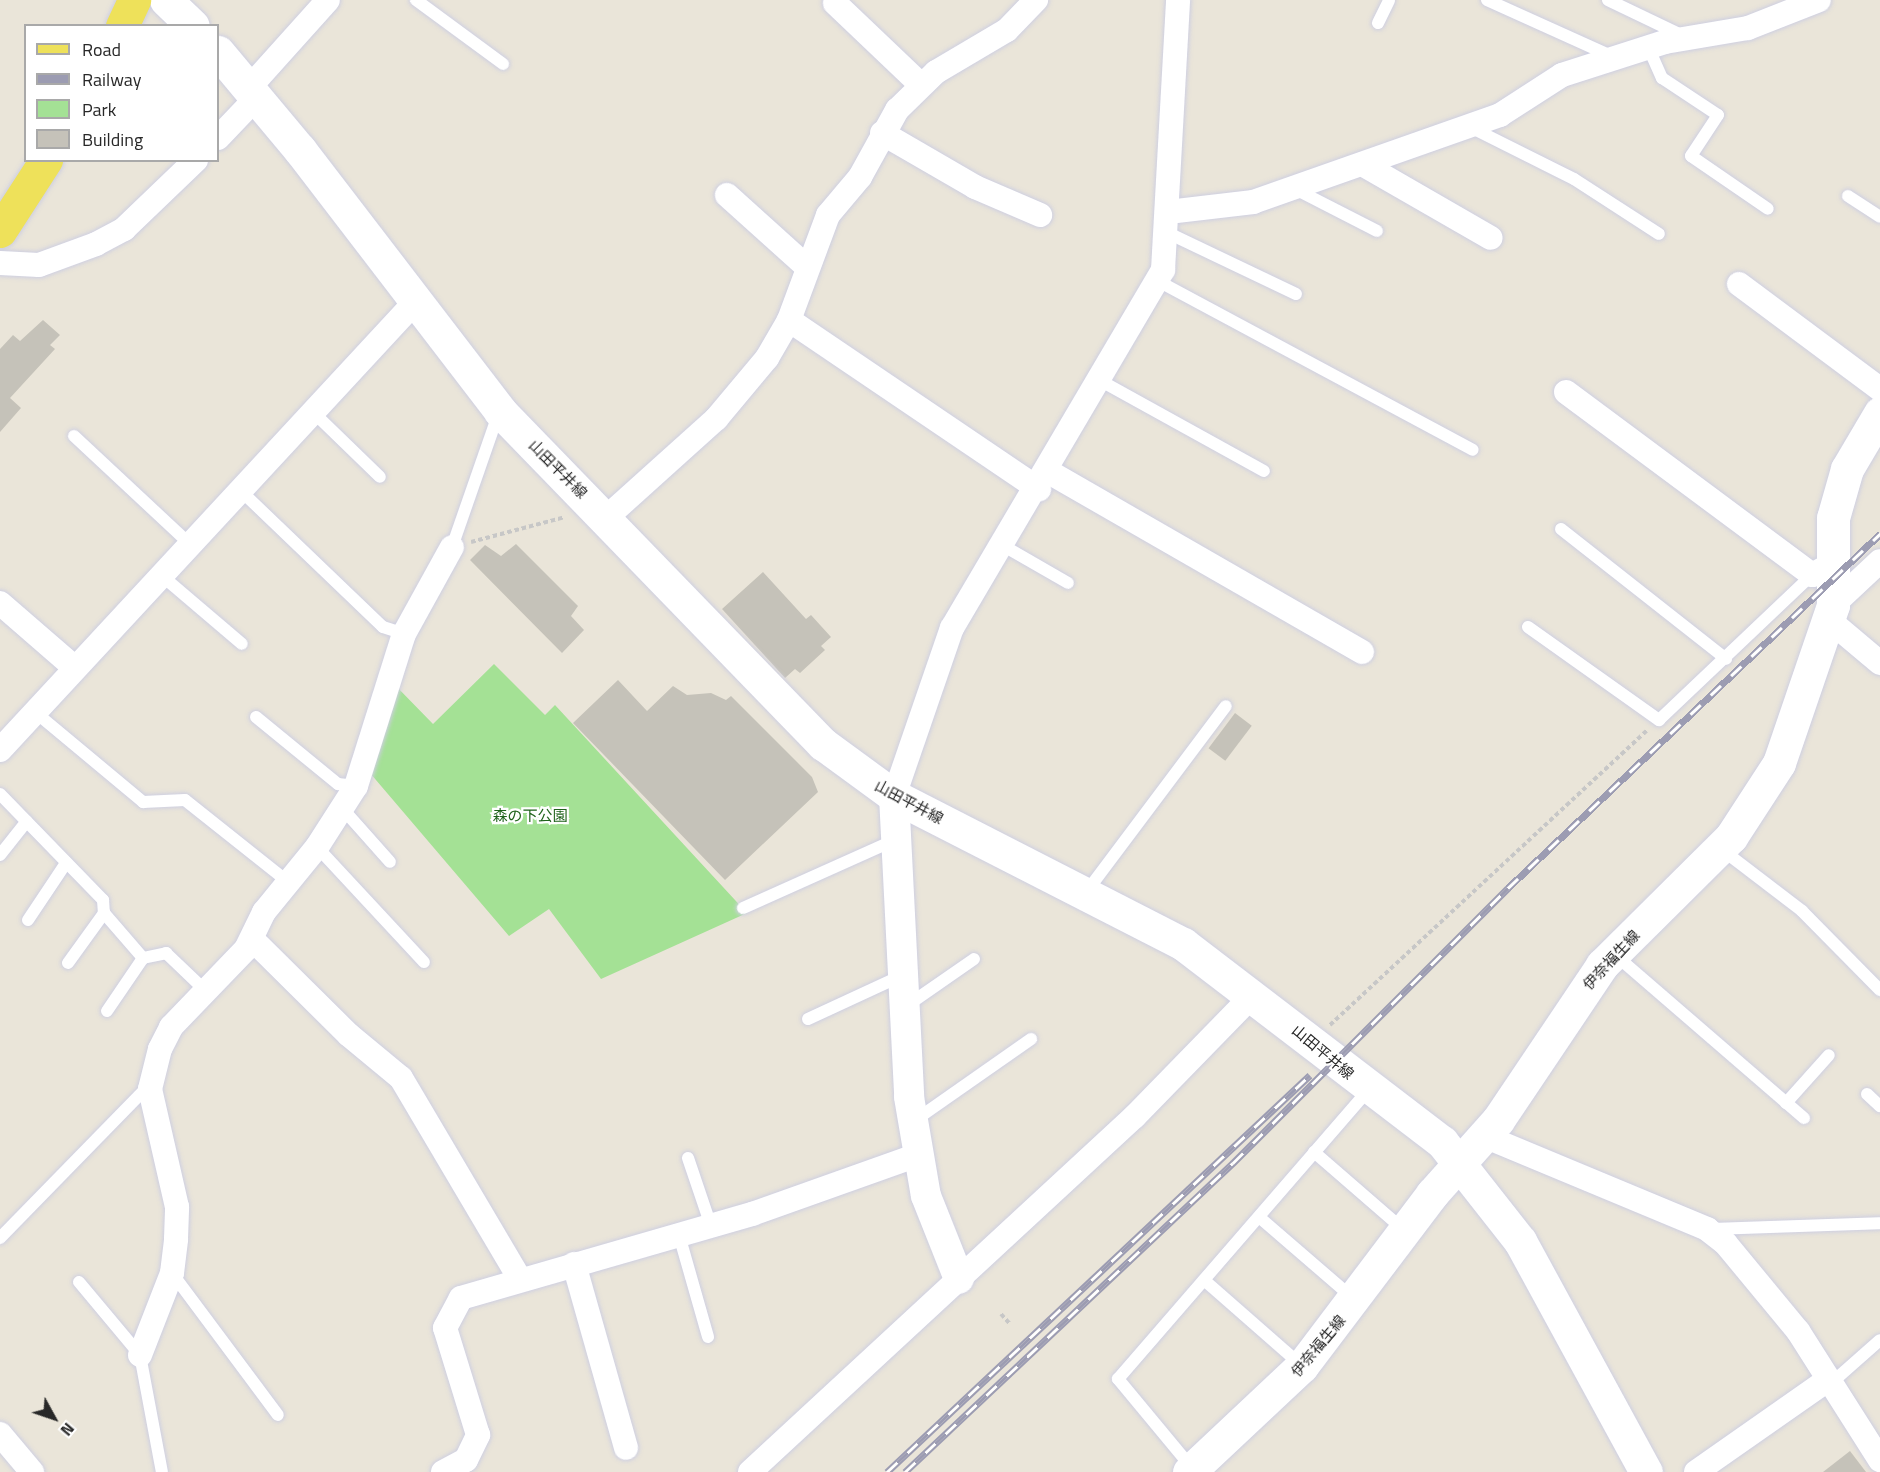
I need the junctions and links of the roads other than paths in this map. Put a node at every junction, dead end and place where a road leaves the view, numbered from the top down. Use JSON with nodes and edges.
{"nodes":[{"id":1,"x":134,"y":0,"type":"edge"},
{"id":2,"x":166,"y":0,"type":"edge"},
{"id":3,"x":328,"y":0,"type":"edge"},
{"id":4,"x":416,"y":0,"type":"edge"},
{"id":5,"x":1178,"y":0,"type":"edge"},
{"id":6,"x":1389,"y":0,"type":"edge"},
{"id":7,"x":1487,"y":0,"type":"edge"},
{"id":8,"x":1608,"y":0,"type":"edge"},
{"id":9,"x":1820,"y":0,"type":"edge"},
{"id":10,"x":1033,"y":1,"type":"edge"},
{"id":11,"x":835,"y":3,"type":"dead end"},
{"id":12,"x":1378,"y":23,"type":"dead end"},
{"id":13,"x":123,"y":24,"type":"edge"},
{"id":14,"x":191,"y":24,"type":"edge"},
{"id":15,"x":1688,"y":38,"type":"junction"},
{"id":16,"x":1649,"y":49,"type":"junction"},
{"id":17,"x":219,"y":53,"type":"edge"},
{"id":18,"x":1614,"y":58,"type":"junction"},
{"id":19,"x":502,"y":64,"type":"dead end"},
{"id":20,"x":920,"y":84,"type":"junction"},
{"id":21,"x":253,"y":93,"type":"junction"},
{"id":22,"x":1469,"y":126,"type":"junction"},
{"id":23,"x":882,"y":133,"type":"junction"},
{"id":24,"x":219,"y":137,"type":"edge"},
{"id":25,"x":45,"y":162,"type":"edge"},
{"id":26,"x":194,"y":162,"type":"edge"},
{"id":27,"x":1364,"y":165,"type":"junction"},
{"id":28,"x":1293,"y":189,"type":"junction"},
{"id":29,"x":727,"y":195,"type":"dead end"},
{"id":30,"x":1848,"y":196,"type":"dead end"},
{"id":31,"x":1768,"y":209,"type":"dead end"},
{"id":32,"x":1040,"y":215,"type":"dead end"},
{"id":33,"x":1880,"y":217,"type":"edge"},
{"id":34,"x":1167,"y":222,"type":"junction"},
{"id":35,"x":0,"y":231,"type":"edge"},
{"id":36,"x":1377,"y":231,"type":"dead end"},
{"id":37,"x":1659,"y":234,"type":"dead end"},
{"id":38,"x":1491,"y":238,"type":"dead end"},
{"id":39,"x":0,"y":263,"type":"edge"},
{"id":40,"x":807,"y":267,"type":"junction"},
{"id":41,"x":1158,"y":281,"type":"junction"},
{"id":42,"x":1739,"y":284,"type":"dead end"},
{"id":43,"x":1296,"y":294,"type":"dead end"},
{"id":44,"x":414,"y":303,"type":"junction"},
{"id":45,"x":789,"y":320,"type":"junction"},
{"id":46,"x":1101,"y":381,"type":"junction"},
{"id":47,"x":1880,"y":389,"type":"edge"},
{"id":48,"x":1566,"y":392,"type":"dead end"},
{"id":49,"x":500,"y":411,"type":"junction"},
{"id":50,"x":313,"y":412,"type":"junction"},
{"id":51,"x":1880,"y":413,"type":"edge"},
{"id":52,"x":74,"y":436,"type":"dead end"},
{"id":53,"x":1473,"y":450,"type":"dead end"},
{"id":54,"x":1264,"y":471,"type":"dead end"},
{"id":55,"x":380,"y":477,"type":"dead end"},
{"id":56,"x":1044,"y":480,"type":"junction"},
{"id":57,"x":240,"y":490,"type":"junction"},
{"id":58,"x":602,"y":513,"type":"junction"},
{"id":59,"x":1561,"y":529,"type":"dead end"},
{"id":60,"x":190,"y":544,"type":"junction"},
{"id":61,"x":1002,"y":545,"type":"junction"},
{"id":62,"x":452,"y":547,"type":"joint"},
{"id":63,"x":1880,"y":561,"type":"edge"},
{"id":64,"x":1821,"y":570,"type":"junction"},
{"id":65,"x":161,"y":575,"type":"junction"},
{"id":66,"x":1068,"y":583,"type":"dead end"},
{"id":67,"x":0,"y":603,"type":"edge"},
{"id":68,"x":1831,"y":612,"type":"junction"},
{"id":69,"x":1528,"y":627,"type":"dead end"},
{"id":70,"x":404,"y":634,"type":"junction"},
{"id":71,"x":242,"y":644,"type":"dead end"},
{"id":72,"x":1362,"y":652,"type":"dead end"},
{"id":73,"x":1726,"y":659,"type":"junction"},
{"id":74,"x":1880,"y":663,"type":"edge"},
{"id":75,"x":75,"y":668,"type":"junction"},
{"id":76,"x":1226,"y":706,"type":"dead end"},
{"id":77,"x":35,"y":712,"type":"junction"},
{"id":78,"x":256,"y":717,"type":"dead end"},
{"id":79,"x":0,"y":750,"type":"edge"},
{"id":80,"x":356,"y":786,"type":"junction"},
{"id":81,"x":0,"y":795,"type":"edge"},
{"id":82,"x":894,"y":796,"type":"junction"},
{"id":83,"x":342,"y":808,"type":"junction"},
{"id":84,"x":27,"y":821,"type":"junction"},
{"id":85,"x":893,"y":841,"type":"junction"},
{"id":86,"x":317,"y":848,"type":"junction"},
{"id":87,"x":1720,"y":848,"type":"junction"},
{"id":88,"x":0,"y":855,"type":"edge"},
{"id":89,"x":66,"y":862,"type":"junction"},
{"id":90,"x":390,"y":862,"type":"dead end"},
{"id":91,"x":288,"y":882,"type":"junction"},
{"id":92,"x":1087,"y":891,"type":"junction"},
{"id":93,"x":742,"y":908,"type":"dead end"},
{"id":94,"x":104,"y":913,"type":"junction"},
{"id":95,"x":28,"y":920,"type":"dead end"},
{"id":96,"x":252,"y":939,"type":"junction"},
{"id":97,"x":1613,"y":953,"type":"junction"},
{"id":98,"x":143,"y":958,"type":"junction"},
{"id":99,"x":974,"y":958,"type":"dead end"},
{"id":100,"x":424,"y":962,"type":"dead end"},
{"id":101,"x":68,"y":963,"type":"dead end"},
{"id":102,"x":899,"y":977,"type":"junction"},
{"id":103,"x":1880,"y":990,"type":"edge"},
{"id":104,"x":207,"y":992,"type":"junction"},
{"id":105,"x":1254,"y":994,"type":"junction"},
{"id":106,"x":902,"y":1010,"type":"junction"},
{"id":107,"x":107,"y":1011,"type":"dead end"},
{"id":108,"x":808,"y":1019,"type":"dead end"},
{"id":109,"x":1031,"y":1039,"type":"dead end"},
{"id":110,"x":1830,"y":1055,"type":"dead end"},
{"id":111,"x":152,"y":1082,"type":"junction"},
{"id":112,"x":1369,"y":1089,"type":"junction"},
{"id":113,"x":1867,"y":1094,"type":"dead end"},
{"id":114,"x":1786,"y":1103,"type":"junction"},
{"id":115,"x":1880,"y":1106,"type":"edge"},
{"id":116,"x":1804,"y":1118,"type":"dead end"},
{"id":117,"x":913,"y":1122,"type":"junction"},
{"id":118,"x":1484,"y":1136,"type":"junction"},
{"id":119,"x":1314,"y":1152,"type":"junction"},
{"id":120,"x":918,"y":1155,"type":"junction"},
{"id":121,"x":688,"y":1158,"type":"dead end"},
{"id":122,"x":1462,"y":1162,"type":"junction"},
{"id":123,"x":1258,"y":1217,"type":"junction"},
{"id":124,"x":1880,"y":1222,"type":"edge"},
{"id":125,"x":711,"y":1226,"type":"junction"},
{"id":126,"x":1707,"y":1229,"type":"junction"},
{"id":127,"x":1405,"y":1232,"type":"junction"},
{"id":128,"x":679,"y":1235,"type":"junction"},
{"id":129,"x":0,"y":1238,"type":"edge"},
{"id":130,"x":574,"y":1264,"type":"junction"},
{"id":131,"x":172,"y":1273,"type":"junction"},
{"id":132,"x":520,"y":1279,"type":"junction"},
{"id":133,"x":959,"y":1279,"type":"junction"},
{"id":134,"x":1204,"y":1280,"type":"junction"},
{"id":135,"x":79,"y":1282,"type":"dead end"},
{"id":136,"x":1356,"y":1301,"type":"junction"},
{"id":137,"x":708,"y":1337,"type":"dead end"},
{"id":138,"x":1880,"y":1340,"type":"edge"},
{"id":139,"x":140,"y":1355,"type":"junction"},
{"id":140,"x":1302,"y":1366,"type":"junction"},
{"id":141,"x":1829,"y":1379,"type":"junction"},
{"id":142,"x":278,"y":1415,"type":"dead end"},
{"id":143,"x":0,"y":1434,"type":"edge"},
{"id":144,"x":626,"y":1448,"type":"dead end"},
{"id":145,"x":1880,"y":1460,"type":"edge"},
{"id":146,"x":1191,"y":1471,"type":"edge"},
{"id":147,"x":32,"y":1472,"type":"edge"},
{"id":148,"x":162,"y":1472,"type":"edge"},
{"id":149,"x":443,"y":1472,"type":"edge"},
{"id":150,"x":750,"y":1472,"type":"edge"},
{"id":151,"x":1646,"y":1472,"type":"edge"},
{"id":152,"x":1696,"y":1472,"type":"edge"}],
"edges":[{"from":1,"to":13,"type":"main road"},
{"from":2,"to":14,"type":"main road"},
{"from":3,"to":21,"type":"street"},
{"from":4,"to":19,"type":"lane"},
{"from":5,"to":34,"type":"street"},
{"from":6,"to":12,"type":"lane"},
{"from":7,"to":18,"type":"lane"},
{"from":8,"to":15,"type":"lane"},
{"from":9,"to":15,"type":"street"},
{"from":10,"to":20,"type":"street"},
{"from":11,"to":20,"type":"street"},
{"from":15,"to":16,"type":"street"},
{"from":16,"to":18,"type":"street"},
{"from":16,"to":31,"type":"lane"},
{"from":17,"to":21,"type":"main road","name":"山田平井線"},
{"from":18,"to":22,"type":"street"},
{"from":20,"to":23,"type":"street"},
{"from":21,"to":24,"type":"street"},
{"from":21,"to":44,"type":"main road","name":"山田平井線"},
{"from":22,"to":27,"type":"street"},
{"from":22,"to":37,"type":"lane"},
{"from":23,"to":32,"type":"street"},
{"from":23,"to":40,"type":"street"},
{"from":25,"to":35,"type":"main road"},
{"from":26,"to":39,"type":"street"},
{"from":27,"to":28,"type":"street"},
{"from":27,"to":38,"type":"street"},
{"from":28,"to":34,"type":"street"},
{"from":28,"to":36,"type":"lane"},
{"from":29,"to":40,"type":"street"},
{"from":30,"to":33,"type":"lane"},
{"from":34,"to":41,"type":"street"},
{"from":34,"to":43,"type":"lane"},
{"from":40,"to":45,"type":"street"},
{"from":41,"to":46,"type":"street"},
{"from":41,"to":53,"type":"lane"},
{"from":42,"to":47,"type":"street"},
{"from":44,"to":49,"type":"main road","name":"山田平井線"},
{"from":44,"to":50,"type":"street"},
{"from":45,"to":56,"type":"street"},
{"from":45,"to":58,"type":"street"},
{"from":46,"to":54,"type":"lane"},
{"from":46,"to":56,"type":"street"},
{"from":48,"to":64,"type":"street"},
{"from":49,"to":58,"type":"main road","name":"山田平井線"},
{"from":49,"to":62,"type":"lane"},
{"from":50,"to":55,"type":"lane"},
{"from":50,"to":57,"type":"street"},
{"from":51,"to":64,"type":"main road","name":"伊奈福生線"},
{"from":52,"to":60,"type":"lane"},
{"from":56,"to":61,"type":"street"},
{"from":56,"to":72,"type":"street"},
{"from":57,"to":60,"type":"street"},
{"from":57,"to":70,"type":"lane"},
{"from":58,"to":82,"type":"main road","name":"山田平井線"},
{"from":59,"to":73,"type":"lane"},
{"from":60,"to":65,"type":"street"},
{"from":61,"to":66,"type":"lane"},
{"from":61,"to":82,"type":"street"},
{"from":62,"to":70,"type":"street"},
{"from":63,"to":68,"type":"street"},
{"from":64,"to":68,"type":"main road","name":"伊奈福生線"},
{"from":64,"to":73,"type":"lane"},
{"from":65,"to":71,"type":"lane"},
{"from":65,"to":75,"type":"street"},
{"from":67,"to":75,"type":"street"},
{"from":68,"to":74,"type":"street"},
{"from":68,"to":87,"type":"main road","name":"伊奈福生線"},
{"from":69,"to":73,"type":"lane"},
{"from":70,"to":80,"type":"street"},
{"from":75,"to":77,"type":"street"},
{"from":76,"to":92,"type":"lane"},
{"from":77,"to":79,"type":"street"},
{"from":77,"to":91,"type":"lane"},
{"from":78,"to":80,"type":"lane"},
{"from":80,"to":83,"type":"street"},
{"from":81,"to":84,"type":"lane"},
{"from":82,"to":85,"type":"street"},
{"from":82,"to":92,"type":"main road","name":"山田平井線"},
{"from":83,"to":86,"type":"street"},
{"from":83,"to":90,"type":"lane"},
{"from":84,"to":88,"type":"lane"},
{"from":84,"to":89,"type":"lane"},
{"from":85,"to":93,"type":"lane"},
{"from":85,"to":102,"type":"street"},
{"from":86,"to":91,"type":"street"},
{"from":86,"to":100,"type":"lane"},
{"from":87,"to":97,"type":"main road","name":"伊奈福生線"},
{"from":87,"to":103,"type":"lane"},
{"from":89,"to":94,"type":"lane"},
{"from":89,"to":95,"type":"lane"},
{"from":91,"to":96,"type":"street"},
{"from":92,"to":105,"type":"main road","name":"山田平井線"},
{"from":94,"to":98,"type":"lane"},
{"from":94,"to":101,"type":"lane"},
{"from":96,"to":104,"type":"street"},
{"from":96,"to":132,"type":"street"},
{"from":97,"to":114,"type":"lane"},
{"from":97,"to":118,"type":"main road","name":"伊奈福生線"},
{"from":98,"to":104,"type":"lane"},
{"from":98,"to":107,"type":"lane"},
{"from":99,"to":106,"type":"lane"},
{"from":102,"to":106,"type":"street"},
{"from":102,"to":108,"type":"lane"},
{"from":104,"to":111,"type":"street"},
{"from":105,"to":112,"type":"main road","name":"山田平井線"},
{"from":105,"to":133,"type":"street"},
{"from":106,"to":117,"type":"street"},
{"from":109,"to":117,"type":"lane"},
{"from":110,"to":114,"type":"lane"},
{"from":111,"to":129,"type":"lane"},
{"from":111,"to":131,"type":"street"},
{"from":112,"to":119,"type":"lane"},
{"from":112,"to":122,"type":"main road","name":"山田平井線"},
{"from":113,"to":115,"type":"lane"},
{"from":114,"to":116,"type":"lane"},
{"from":117,"to":120,"type":"street"},
{"from":118,"to":122,"type":"main road","name":"伊奈福生線"},
{"from":118,"to":126,"type":"street"},
{"from":119,"to":123,"type":"lane"},
{"from":119,"to":127,"type":"lane"},
{"from":120,"to":125,"type":"street"},
{"from":120,"to":133,"type":"street"},
{"from":121,"to":125,"type":"lane"},
{"from":122,"to":127,"type":"main road","name":"伊奈福生線"},
{"from":122,"to":151,"type":"main road","name":"山田平井線"},
{"from":123,"to":134,"type":"lane"},
{"from":123,"to":136,"type":"lane"},
{"from":124,"to":126,"type":"lane"},
{"from":125,"to":128,"type":"street"},
{"from":126,"to":141,"type":"street"},
{"from":127,"to":136,"type":"main road","name":"伊奈福生線"},
{"from":128,"to":130,"type":"street"},
{"from":128,"to":137,"type":"lane"},
{"from":130,"to":132,"type":"street"},
{"from":130,"to":144,"type":"street"},
{"from":131,"to":139,"type":"street"},
{"from":131,"to":142,"type":"lane"},
{"from":132,"to":149,"type":"street"},
{"from":133,"to":150,"type":"street"},
{"from":134,"to":140,"type":"lane"},
{"from":134,"to":146,"type":"lane"},
{"from":135,"to":139,"type":"lane"},
{"from":136,"to":140,"type":"main road","name":"伊奈福生線"},
{"from":138,"to":141,"type":"lane"},
{"from":139,"to":148,"type":"lane"},
{"from":140,"to":146,"type":"main road","name":"伊奈福生線"},
{"from":141,"to":145,"type":"street"},
{"from":141,"to":152,"type":"street"},
{"from":143,"to":147,"type":"street"}]}
